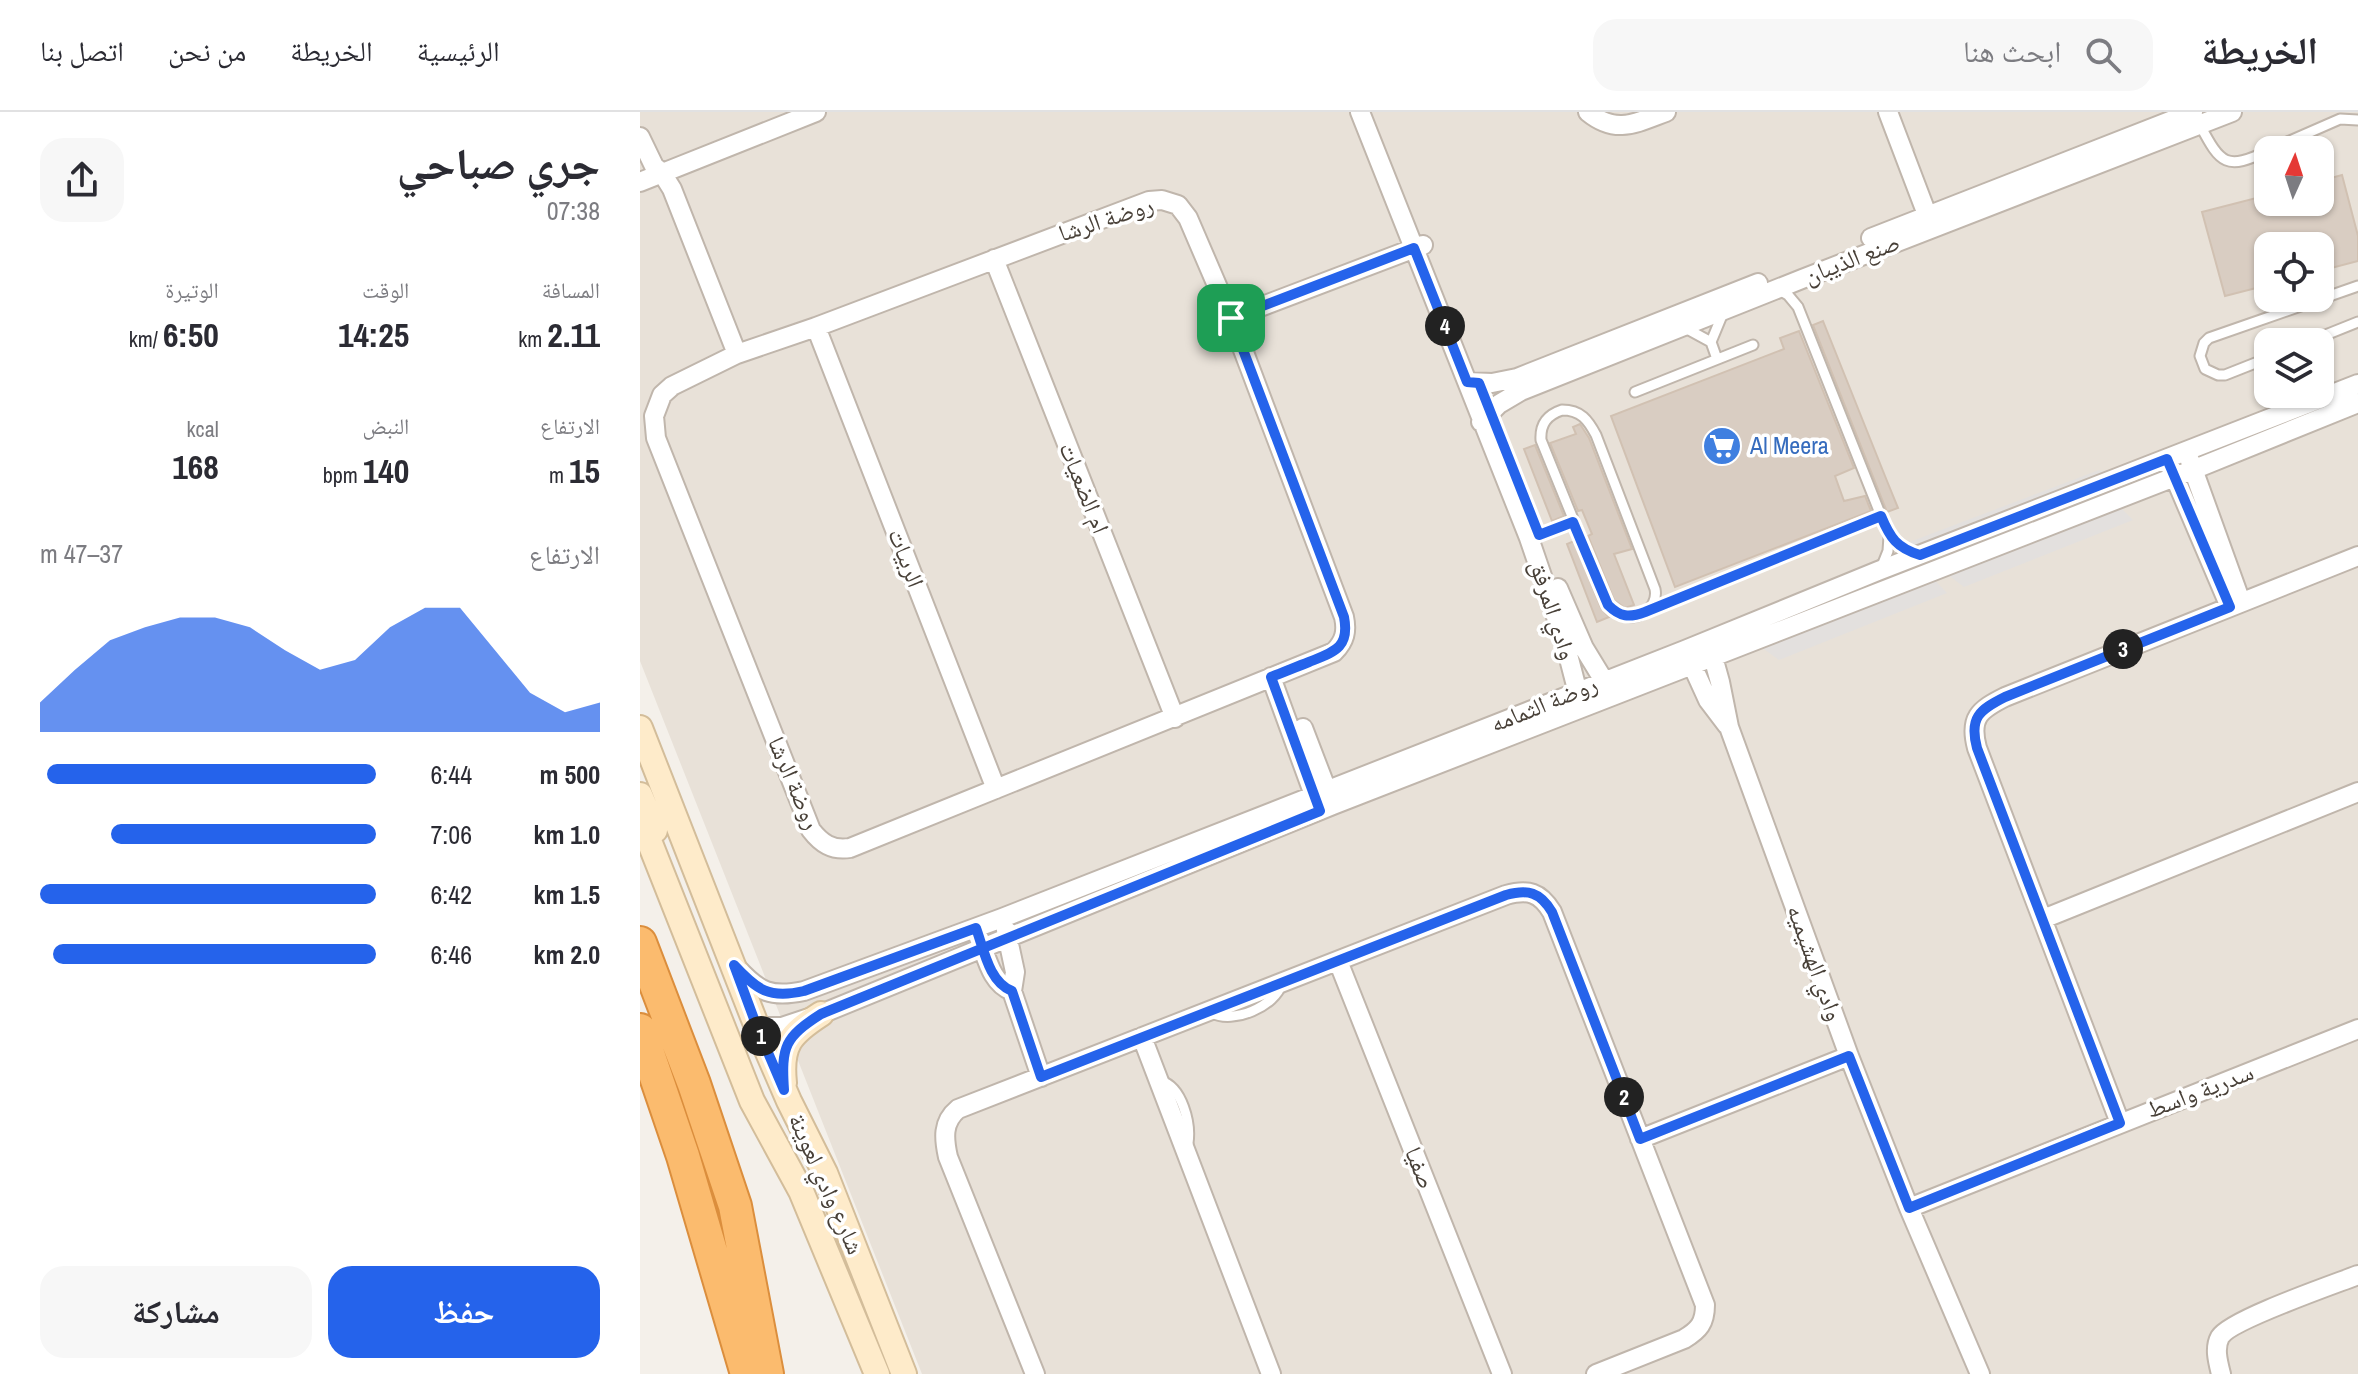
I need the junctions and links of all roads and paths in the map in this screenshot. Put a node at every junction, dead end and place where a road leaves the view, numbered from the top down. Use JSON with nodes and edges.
{"nodes":[{"id":1,"x":789,"y":112,"type":"edge"},
{"id":2,"x":816,"y":112,"type":"edge"},
{"id":3,"x":1360,"y":112,"type":"edge"},
{"id":4,"x":1371,"y":112,"type":"edge"},
{"id":5,"x":1588,"y":112,"type":"edge"},
{"id":6,"x":1666,"y":112,"type":"edge"},
{"id":7,"x":1888,"y":112,"type":"edge"},
{"id":8,"x":2232,"y":112,"type":"edge"},
{"id":9,"x":2196,"y":118,"type":"edge"},
{"id":10,"x":2358,"y":120,"type":"edge"},
{"id":11,"x":2301,"y":136,"type":"edge"},
{"id":12,"x":640,"y":137,"type":"edge"},
{"id":13,"x":2254,"y":157,"type":"edge"},
{"id":14,"x":652,"y":170,"type":"edge"},
{"id":15,"x":640,"y":182,"type":"edge"},
{"id":16,"x":1930,"y":222,"type":"junction"},
{"id":17,"x":1419,"y":246,"type":"junction"},
{"id":18,"x":994,"y":259,"type":"junction"},
{"id":19,"x":1802,"y":279,"type":"junction"},
{"id":20,"x":2358,"y":286,"type":"edge"},
{"id":21,"x":1775,"y":289,"type":"junction"},
{"id":22,"x":1798,"y":307,"type":"junction"},
{"id":23,"x":1724,"y":310,"type":"junction"},
{"id":24,"x":1231,"y":318,"type":"junction"},
{"id":25,"x":2358,"y":322,"type":"edge"},
{"id":26,"x":816,"y":327,"type":"junction"},
{"id":27,"x":1677,"y":329,"type":"junction"},
{"id":28,"x":2334,"y":332,"type":"edge"},
{"id":29,"x":1711,"y":342,"type":"junction"},
{"id":30,"x":1753,"y":345,"type":"dead end"},
{"id":31,"x":737,"y":354,"type":"junction"},
{"id":32,"x":1717,"y":359,"type":"junction"},
{"id":33,"x":2254,"y":363,"type":"edge"},
{"id":34,"x":1473,"y":383,"type":"junction"},
{"id":35,"x":2358,"y":384,"type":"edge"},
{"id":36,"x":2334,"y":391,"type":"edge"},
{"id":37,"x":1635,"y":392,"type":"dead end"},
{"id":38,"x":2358,"y":403,"type":"edge"},
{"id":39,"x":2285,"y":408,"type":"edge"},
{"id":40,"x":1485,"y":417,"type":"junction"},
{"id":41,"x":2187,"y":452,"type":"junction"},
{"id":42,"x":2171,"y":468,"type":"junction"},
{"id":43,"x":2195,"y":469,"type":"junction"},
{"id":44,"x":1881,"y":516,"type":"junction"},
{"id":45,"x":1573,"y":522,"type":"junction"},
{"id":46,"x":1534,"y":536,"type":"junction"},
{"id":47,"x":1889,"y":536,"type":"junction"},
{"id":48,"x":1920,"y":555,"type":"junction"},
{"id":49,"x":2358,"y":556,"type":"edge"},
{"id":50,"x":1878,"y":571,"type":"junction"},
{"id":51,"x":2236,"y":604,"type":"junction"},
{"id":52,"x":1651,"y":609,"type":"junction"},
{"id":53,"x":1711,"y":649,"type":"junction"},
{"id":54,"x":1688,"y":658,"type":"junction"},
{"id":55,"x":1276,"y":675,"type":"junction"},
{"id":56,"x":1608,"y":688,"type":"junction"},
{"id":57,"x":1579,"y":699,"type":"junction"},
{"id":58,"x":1175,"y":718,"type":"junction"},
{"id":59,"x":1729,"y":727,"type":"junction"},
{"id":60,"x":640,"y":728,"type":"edge"},
{"id":61,"x":996,"y":789,"type":"junction"},
{"id":62,"x":2358,"y":792,"type":"edge"},
{"id":63,"x":640,"y":795,"type":"edge"},
{"id":64,"x":1323,"y":800,"type":"junction"},
{"id":65,"x":640,"y":818,"type":"edge"},
{"id":66,"x":1002,"y":918,"type":"junction"},
{"id":67,"x":2043,"y":919,"type":"junction"},
{"id":68,"x":976,"y":928,"type":"junction"},
{"id":69,"x":1009,"y":939,"type":"junction"},
{"id":70,"x":640,"y":943,"type":"edge"},
{"id":71,"x":984,"y":949,"type":"junction"},
{"id":72,"x":1338,"y":961,"type":"junction"},
{"id":73,"x":734,"y":965,"type":"junction"},
{"id":74,"x":1012,"y":991,"type":"junction"},
{"id":75,"x":821,"y":1014,"type":"junction"},
{"id":76,"x":757,"y":1027,"type":"junction"},
{"id":77,"x":2358,"y":1029,"type":"edge"},
{"id":78,"x":640,"y":1030,"type":"edge"},
{"id":79,"x":1142,"y":1037,"type":"junction"},
{"id":80,"x":1849,"y":1056,"type":"junction"},
{"id":81,"x":1041,"y":1077,"type":"junction"},
{"id":82,"x":784,"y":1090,"type":"junction"},
{"id":83,"x":2120,"y":1123,"type":"junction"},
{"id":84,"x":1640,"y":1139,"type":"junction"},
{"id":85,"x":1909,"y":1208,"type":"junction"},
{"id":86,"x":2358,"y":1275,"type":"edge"},
{"id":87,"x":747,"y":1374,"type":"edge"},
{"id":88,"x":767,"y":1374,"type":"edge"},
{"id":89,"x":877,"y":1374,"type":"edge"},
{"id":90,"x":904,"y":1374,"type":"edge"},
{"id":91,"x":1035,"y":1374,"type":"edge"},
{"id":92,"x":1271,"y":1374,"type":"edge"},
{"id":93,"x":1502,"y":1374,"type":"edge"},
{"id":94,"x":1596,"y":1374,"type":"edge"},
{"id":95,"x":1980,"y":1374,"type":"edge"},
{"id":96,"x":2221,"y":1374,"type":"edge"}],
"edges":[{"from":1,"to":14,"type":"street"},
{"from":2,"to":14,"type":"street"},
{"from":3,"to":17,"type":"street","name":"وادي المرفق"},
{"from":4,"to":17,"type":"street","name":"وادي المرفق"},
{"from":5,"to":6,"type":"street"},
{"from":7,"to":16,"type":"street"},
{"from":8,"to":9,"type":"street","name":"صنع الذيبان"},
{"from":9,"to":13,"type":"lane"},
{"from":9,"to":16,"type":"street","name":"صنع الذيبان"},
{"from":10,"to":11,"type":"lane"},
{"from":12,"to":14,"type":"street"},
{"from":14,"to":15,"type":"street"},
{"from":14,"to":31,"type":"street"},
{"from":16,"to":19,"type":"street","name":"صنع الذيبان"},
{"from":16,"to":34,"type":"street","name":"صنع الذيبان"},
{"from":17,"to":24,"type":"street"},
{"from":17,"to":34,"type":"street","name":"وادي المرفق"},
{"from":18,"to":24,"type":"street","name":"روضة الرشا"},
{"from":18,"to":26,"type":"street","name":"روضة الرشا"},
{"from":18,"to":58,"type":"street","name":"ام الضعيات"},
{"from":19,"to":21,"type":"street","name":"صنع الذيبان"},
{"from":19,"to":22,"type":"lane"},
{"from":20,"to":33,"type":"lane"},
{"from":21,"to":22,"type":"lane"},
{"from":21,"to":23,"type":"street","name":"صنع الذيبان"},
{"from":22,"to":44,"type":"lane"},
{"from":23,"to":27,"type":"street","name":"صنع الذيبان"},
{"from":23,"to":29,"type":"lane"},
{"from":24,"to":55,"type":"street","name":"روضة الرشا"},
{"from":25,"to":28,"type":"lane"},
{"from":26,"to":31,"type":"street","name":"روضة الرشا"},
{"from":26,"to":61,"type":"street","name":"الربيات"},
{"from":27,"to":29,"type":"lane"},
{"from":27,"to":40,"type":"street","name":"صنع الذيبان"},
{"from":29,"to":32,"type":"lane"},
{"from":30,"to":32,"type":"lane"},
{"from":31,"to":61,"type":"street","name":"روضة الرشا"},
{"from":32,"to":37,"type":"lane"},
{"from":34,"to":40,"type":"street","name":"وادي المرفق"},
{"from":35,"to":36,"type":"street","name":"روضة الثمامه"},
{"from":38,"to":43,"type":"street","name":"روضة الثمامه"},
{"from":39,"to":41,"type":"street","name":"روضة الثمامه"},
{"from":40,"to":46,"type":"street","name":"وادي المرفق"},
{"from":41,"to":42,"type":"street","name":"روضة الثمامه"},
{"from":41,"to":43,"type":"street"},
{"from":42,"to":43,"type":"street","name":"روضة الثمامه"},
{"from":42,"to":48,"type":"street","name":"روضة الثمامه"},
{"from":42,"to":51,"type":"street"},
{"from":42,"to":53,"type":"street","name":"روضة الثمامه"},
{"from":43,"to":51,"type":"street"},
{"from":44,"to":47,"type":"lane"},
{"from":44,"to":52,"type":"lane"},
{"from":45,"to":46,"type":"lane"},
{"from":45,"to":52,"type":"lane"},
{"from":45,"to":52,"type":"lane"},
{"from":46,"to":56,"type":"street","name":"وادي المرفق"},
{"from":46,"to":57,"type":"street","name":"وادي المرفق"},
{"from":47,"to":48,"type":"lane"},
{"from":47,"to":50,"type":"lane"},
{"from":48,"to":50,"type":"street","name":"روضة الثمامه"},
{"from":49,"to":51,"type":"street"},
{"from":50,"to":53,"type":"street","name":"روضة الثمامه"},
{"from":51,"to":67,"type":"street"},
{"from":53,"to":54,"type":"street","name":"روضة الثمامه"},
{"from":53,"to":59,"type":"street","name":"وادي الهشيميه"},
{"from":54,"to":56,"type":"street","name":"روضة الثمامه"},
{"from":54,"to":59,"type":"street","name":"وادي الهشيميه"},
{"from":55,"to":58,"type":"street","name":"روضة الرشا"},
{"from":55,"to":64,"type":"street"},
{"from":56,"to":57,"type":"street","name":"روضة الثمامه"},
{"from":57,"to":64,"type":"street","name":"روضة الثمامه"},
{"from":58,"to":61,"type":"street","name":"روضة الرشا"},
{"from":59,"to":80,"type":"street","name":"وادي الهشيميه"},
{"from":60,"to":73,"type":"main road","name":"شارع وادي لعوينة"},
{"from":62,"to":67,"type":"street"},
{"from":63,"to":76,"type":"main road"},
{"from":64,"to":66,"type":"street","name":"روضة الثمامه"},
{"from":64,"to":69,"type":"street","name":"روضة الثمامه"},
{"from":65,"to":89,"type":"main road","name":"شارع وادي لعوينة"},
{"from":66,"to":68,"type":"street","name":"روضة الثمامه"},
{"from":66,"to":69,"type":"street"},
{"from":67,"to":83,"type":"street"},
{"from":68,"to":71,"type":"street"},
{"from":68,"to":73,"type":"street","name":"روضة الثمامه"},
{"from":69,"to":71,"type":"street","name":"روضة الثمامه"},
{"from":69,"to":74,"type":"street"},
{"from":70,"to":88,"type":"highway"},
{"from":71,"to":74,"type":"street"},
{"from":71,"to":75,"type":"street","name":"روضة الثمامه"},
{"from":72,"to":79,"type":"street"},
{"from":72,"to":84,"type":"street"},
{"from":72,"to":93,"type":"street","name":"صفيا"},
{"from":73,"to":76,"type":"main road","name":"شارع وادي لعوينة"},
{"from":74,"to":81,"type":"street"},
{"from":75,"to":76,"type":"street","name":"روضة الثمامه"},
{"from":75,"to":82,"type":"main road"},
{"from":76,"to":82,"type":"main road","name":"شارع وادي لعوينة"},
{"from":77,"to":83,"type":"street","name":"سدرية واسط"},
{"from":78,"to":87,"type":"highway"},
{"from":79,"to":81,"type":"street"},
{"from":79,"to":92,"type":"street"},
{"from":80,"to":84,"type":"street"},
{"from":80,"to":85,"type":"street","name":"وادي الهشيميه"},
{"from":81,"to":91,"type":"street"},
{"from":82,"to":90,"type":"main road","name":"شارع وادي لعوينة"},
{"from":83,"to":85,"type":"street","name":"سدرية واسط"},
{"from":84,"to":94,"type":"street"},
{"from":85,"to":95,"type":"street","name":"وادي الهشيميه"},
{"from":86,"to":96,"type":"street"}]}
